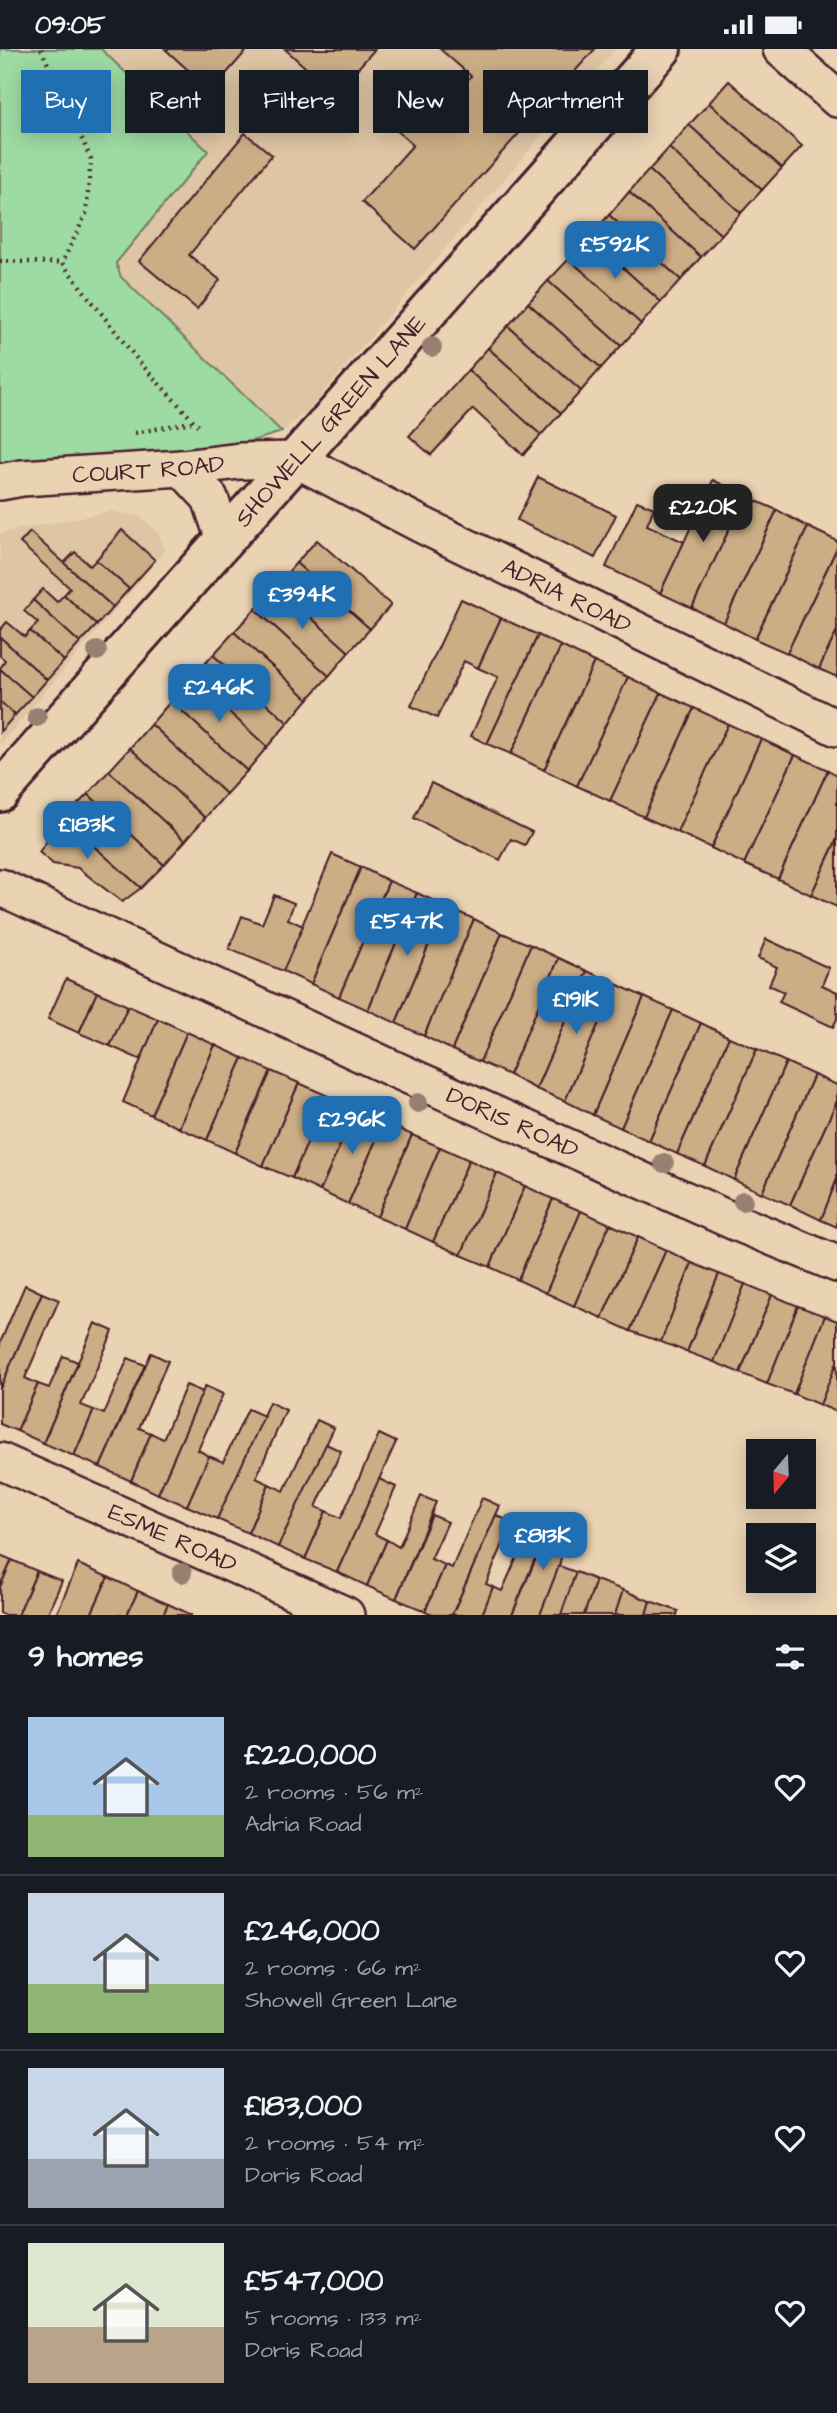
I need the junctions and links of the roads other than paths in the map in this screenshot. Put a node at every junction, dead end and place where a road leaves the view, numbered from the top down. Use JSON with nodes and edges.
{"nodes":[{"id":1,"x":661,"y":49,"type":"edge"},
{"id":2,"x":781,"y":49,"type":"edge"},
{"id":3,"x":837,"y":99,"type":"edge"},
{"id":4,"x":297,"y":460,"type":"junction"},
{"id":5,"x":182,"y":468,"type":"junction"},
{"id":6,"x":0,"y":482,"type":"edge"},
{"id":7,"x":224,"y":540,"type":"junction"},
{"id":8,"x":837,"y":728,"type":"edge"},
{"id":9,"x":0,"y":792,"type":"edge"},
{"id":10,"x":0,"y":887,"type":"edge"},
{"id":11,"x":837,"y":1264,"type":"edge"},
{"id":12,"x":0,"y":1461,"type":"edge"},
{"id":13,"x":346,"y":1615,"type":"edge"}],
"edges":[{"from":1,"to":4,"type":"street","name":"SHOWELL GREEN LANE"},
{"from":2,"to":3,"type":"street"},
{"from":4,"to":5,"type":"street","name":"COURT ROAD"},
{"from":4,"to":7,"type":"street","name":"SHOWELL GREEN LANE"},
{"from":4,"to":8,"type":"street","name":"ADRIA ROAD"},
{"from":5,"to":6,"type":"street","name":"COURT ROAD"},
{"from":5,"to":7,"type":"street"},
{"from":7,"to":9,"type":"street","name":"SHOWELL GREEN LANE"},
{"from":10,"to":11,"type":"street","name":"DORIS ROAD"},
{"from":12,"to":13,"type":"street","name":"ESME ROAD"}]}
